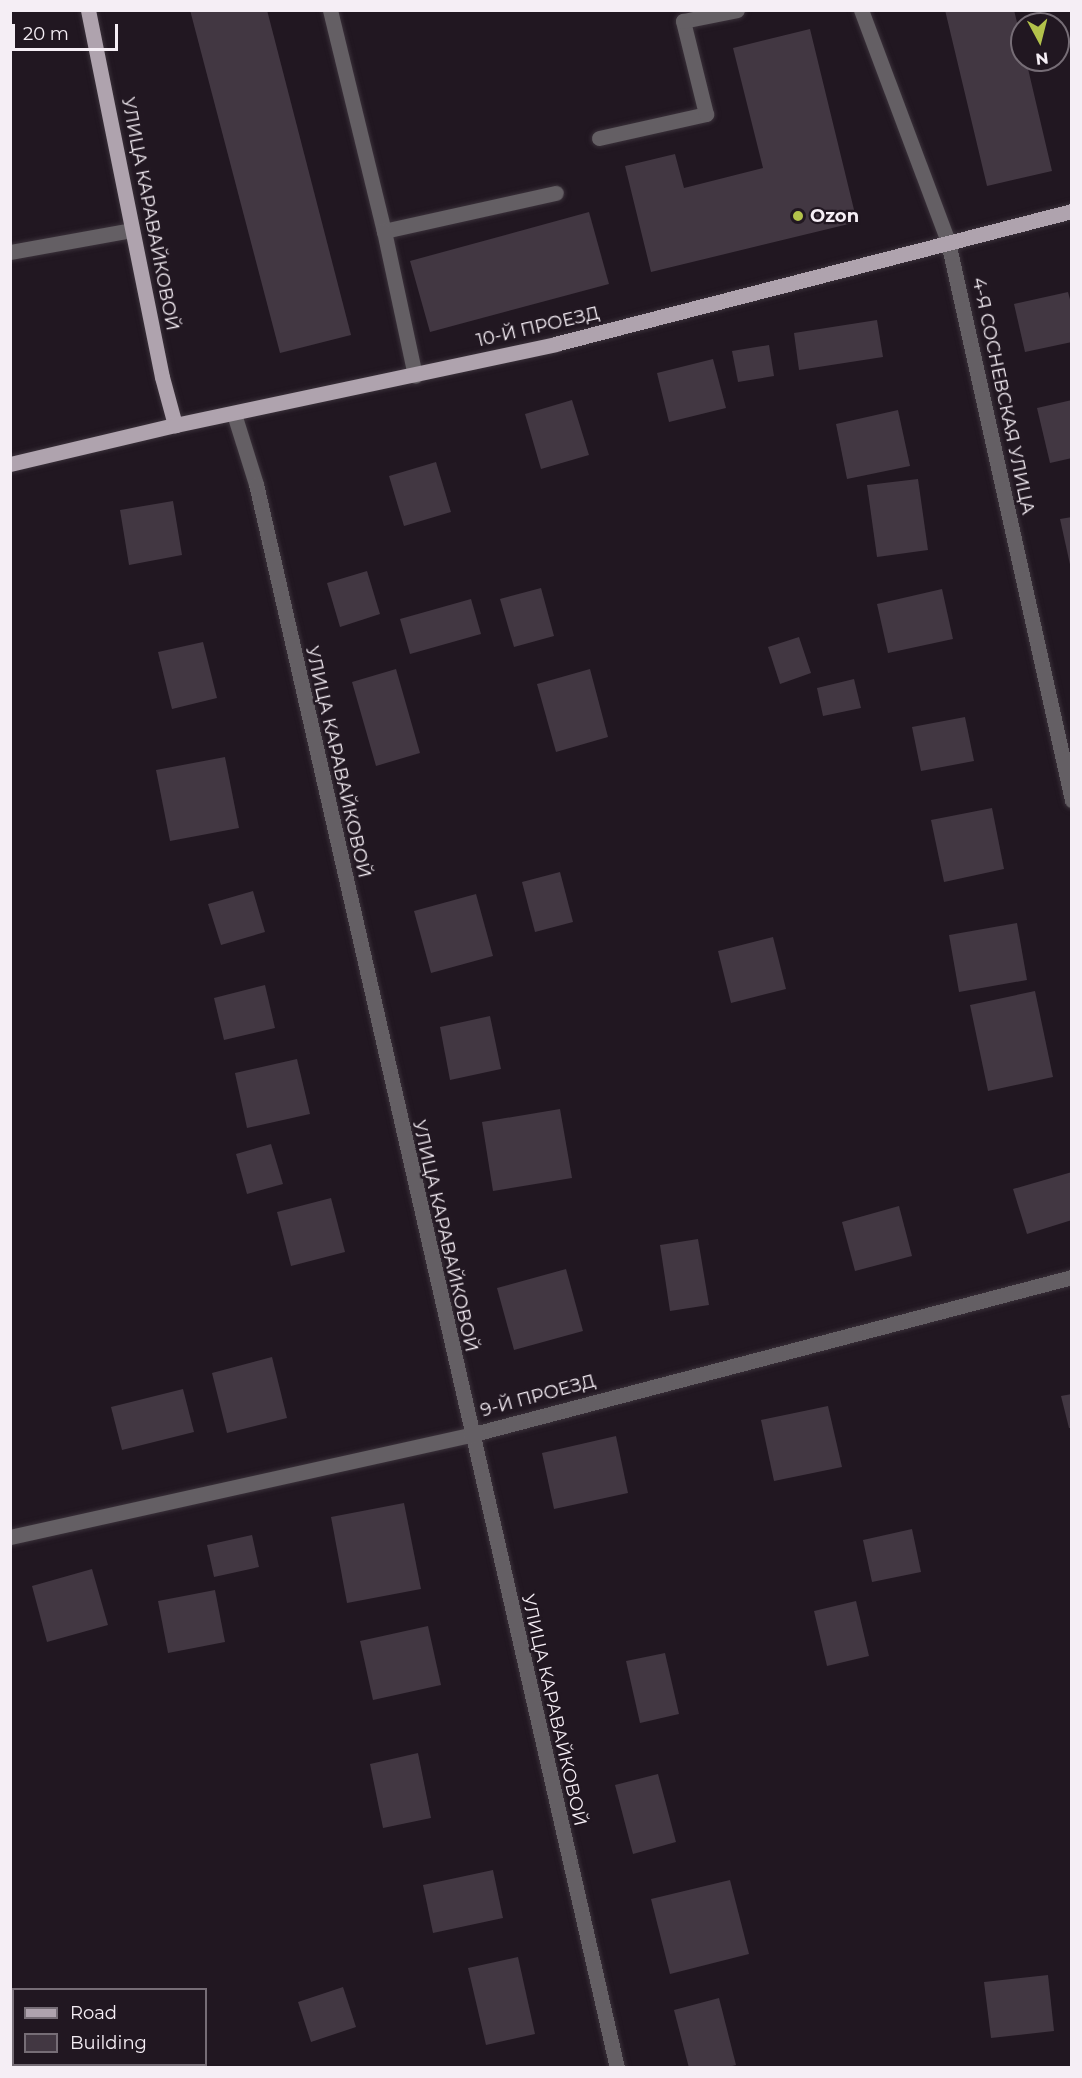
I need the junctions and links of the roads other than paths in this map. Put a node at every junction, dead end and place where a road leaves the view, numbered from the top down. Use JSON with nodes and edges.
{"nodes":[{"id":1,"x":88,"y":10,"type":"edge"},
{"id":2,"x":330,"y":10,"type":"edge"},
{"id":3,"x":737,"y":10,"type":"edge"},
{"id":4,"x":861,"y":10,"type":"edge"},
{"id":5,"x":598,"y":138,"type":"dead end"},
{"id":6,"x":556,"y":193,"type":"dead end"},
{"id":7,"x":1071,"y":211,"type":"edge"},
{"id":8,"x":132,"y":230,"type":"junction"},
{"id":9,"x":384,"y":231,"type":"junction"},
{"id":10,"x":948,"y":242,"type":"junction"},
{"id":11,"x":10,"y":252,"type":"edge"},
{"id":12,"x":415,"y":376,"type":"junction"},
{"id":13,"x":234,"y":414,"type":"junction"},
{"id":14,"x":174,"y":425,"type":"junction"},
{"id":15,"x":10,"y":464,"type":"edge"},
{"id":16,"x":1071,"y":800,"type":"edge"},
{"id":17,"x":1071,"y":1277,"type":"edge"},
{"id":18,"x":470,"y":1434,"type":"junction"},
{"id":19,"x":10,"y":1537,"type":"edge"},
{"id":20,"x":617,"y":2067,"type":"edge"}],
"edges":[{"from":1,"to":8,"type":"main road","name":"УЛИЦА КАРАВАЙКОВОЙ"},
{"from":2,"to":9,"type":"street"},
{"from":3,"to":5,"type":"street"},
{"from":4,"to":10,"type":"street","name":"4-Я СОСНЕВСКАЯ УЛИЦА"},
{"from":6,"to":9,"type":"street"},
{"from":7,"to":10,"type":"main road","name":"10-Й ПРОЕЗД"},
{"from":8,"to":11,"type":"street"},
{"from":8,"to":14,"type":"main road","name":"УЛИЦА КАРАВАЙКОВОЙ"},
{"from":9,"to":12,"type":"street"},
{"from":10,"to":12,"type":"main road","name":"10-Й ПРОЕЗД"},
{"from":10,"to":16,"type":"street","name":"4-Я СОСНЕВСКАЯ УЛИЦА"},
{"from":12,"to":13,"type":"main road","name":"10-Й ПРОЕЗД"},
{"from":13,"to":14,"type":"main road","name":"10-Й ПРОЕЗД"},
{"from":13,"to":18,"type":"street","name":"УЛИЦА КАРАВАЙКОВОЙ"},
{"from":14,"to":15,"type":"main road","name":"10-Й ПРОЕЗД"},
{"from":17,"to":18,"type":"street","name":"9-Й ПРОЕЗД"},
{"from":18,"to":19,"type":"street","name":"9-Й ПРОЕЗД"},
{"from":18,"to":20,"type":"street","name":"УЛИЦА КАРАВАЙКОВОЙ"}]}
